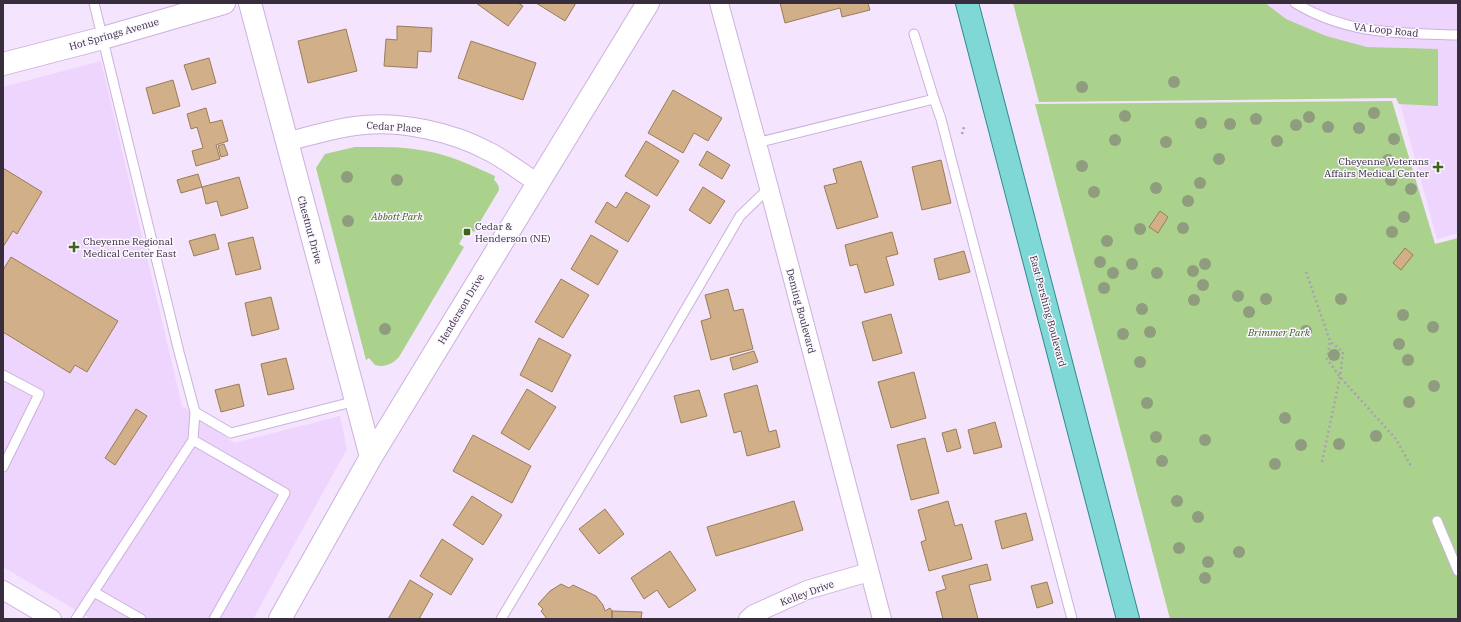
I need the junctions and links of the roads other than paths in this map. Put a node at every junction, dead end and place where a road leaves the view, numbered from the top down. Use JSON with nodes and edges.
{"nodes":[{"id":1,"x":94,"y":3,"type":"edge"},
{"id":2,"x":224,"y":3,"type":"edge"},
{"id":3,"x":250,"y":3,"type":"edge"},
{"id":4,"x":648,"y":3,"type":"edge"},
{"id":5,"x":719,"y":3,"type":"edge"},
{"id":6,"x":967,"y":3,"type":"edge"},
{"id":7,"x":1295,"y":3,"type":"edge"},
{"id":8,"x":914,"y":34,"type":"dead end"},
{"id":9,"x":1458,"y":35,"type":"edge"},
{"id":10,"x":103,"y":38,"type":"junction"},
{"id":11,"x":3,"y":64,"type":"edge"},
{"id":12,"x":934,"y":99,"type":"junction"},
{"id":13,"x":287,"y":142,"type":"junction"},
{"id":14,"x":756,"y":143,"type":"junction"},
{"id":15,"x":538,"y":183,"type":"junction"},
{"id":16,"x":769,"y":188,"type":"junction"},
{"id":17,"x":3,"y":375,"type":"edge"},
{"id":18,"x":356,"y":400,"type":"junction"},
{"id":19,"x":195,"y":412,"type":"junction"},
{"id":20,"x":192,"y":440,"type":"junction"},
{"id":21,"x":371,"y":457,"type":"junction"},
{"id":22,"x":3,"y":467,"type":"edge"},
{"id":23,"x":1438,"y":521,"type":"dead end"},
{"id":24,"x":1458,"y":571,"type":"edge"},
{"id":25,"x":869,"y":572,"type":"junction"},
{"id":26,"x":3,"y":590,"type":"edge"},
{"id":27,"x":94,"y":592,"type":"junction"},
{"id":28,"x":52,"y":619,"type":"edge"},
{"id":29,"x":76,"y":619,"type":"edge"},
{"id":30,"x":141,"y":619,"type":"edge"},
{"id":31,"x":214,"y":619,"type":"edge"},
{"id":32,"x":280,"y":619,"type":"edge"},
{"id":33,"x":501,"y":619,"type":"edge"},
{"id":34,"x":748,"y":619,"type":"edge"},
{"id":35,"x":882,"y":619,"type":"edge"},
{"id":36,"x":1072,"y":619,"type":"edge"},
{"id":37,"x":1128,"y":619,"type":"edge"}],
"edges":[{"from":1,"to":10,"type":"lane"},
{"from":2,"to":10,"type":"street","name":"Hot Springs Avenue"},
{"from":3,"to":13,"type":"street","name":"Chestnut Drive"},
{"from":4,"to":15,"type":"street","name":"Henderson Drive"},
{"from":5,"to":14,"type":"street","name":"Deming Boulevard"},
{"from":6,"to":37,"type":"main road","name":"East Pershing Boulevard"},
{"from":7,"to":9,"type":"lane","name":"VA Loop Road"},
{"from":8,"to":12,"type":"lane"},
{"from":10,"to":11,"type":"street","name":"Hot Springs Avenue"},
{"from":10,"to":19,"type":"lane"},
{"from":12,"to":14,"type":"lane"},
{"from":12,"to":36,"type":"lane"},
{"from":13,"to":15,"type":"street","name":"Cedar Place"},
{"from":13,"to":18,"type":"street","name":"Chestnut Drive"},
{"from":14,"to":16,"type":"street","name":"Deming Boulevard"},
{"from":15,"to":21,"type":"street","name":"Henderson Drive"},
{"from":16,"to":25,"type":"street","name":"Deming Boulevard"},
{"from":16,"to":33,"type":"lane"},
{"from":17,"to":22,"type":"lane"},
{"from":18,"to":19,"type":"lane"},
{"from":18,"to":21,"type":"street","name":"Chestnut Drive"},
{"from":19,"to":20,"type":"lane"},
{"from":20,"to":27,"type":"lane"},
{"from":20,"to":31,"type":"lane"},
{"from":21,"to":32,"type":"street","name":"Henderson Drive"},
{"from":23,"to":24,"type":"lane"},
{"from":25,"to":34,"type":"street","name":"Kelley Drive"},
{"from":25,"to":35,"type":"street","name":"Deming Boulevard"},
{"from":26,"to":28,"type":"street"},
{"from":27,"to":29,"type":"lane"},
{"from":27,"to":30,"type":"lane"}]}
